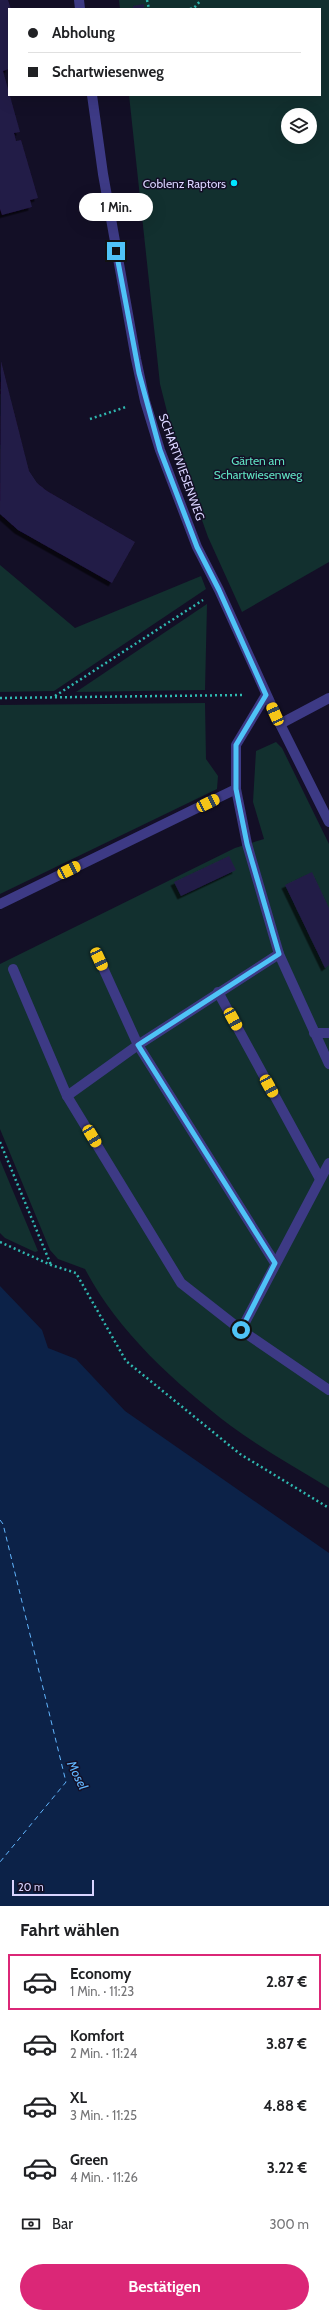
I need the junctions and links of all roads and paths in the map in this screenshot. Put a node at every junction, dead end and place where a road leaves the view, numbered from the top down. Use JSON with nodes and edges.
{"nodes":[{"id":1,"x":201,"y":0,"type":"edge"},
{"id":2,"x":194,"y":8,"type":"edge"},
{"id":3,"x":92,"y":96,"type":"edge"},
{"id":4,"x":134,"y":405,"type":"dead end"},
{"id":5,"x":90,"y":419,"type":"dead end"},
{"id":6,"x":219,"y":590,"type":"junction"},
{"id":7,"x":266,"y":695,"type":"junction"},
{"id":8,"x":54,"y":696,"type":"junction"},
{"id":9,"x":0,"y":698,"type":"edge"},
{"id":10,"x":329,"y":698,"type":"edge"},
{"id":11,"x":280,"y":724,"type":"junction"},
{"id":12,"x":236,"y":789,"type":"junction"},
{"id":13,"x":329,"y":822,"type":"edge"},
{"id":14,"x":0,"y":904,"type":"edge"},
{"id":15,"x":279,"y":954,"type":"junction"},
{"id":16,"x":99,"y":959,"type":"dead end"},
{"id":17,"x":13,"y":968,"type":"dead end"},
{"id":18,"x":218,"y":992,"type":"junction"},
{"id":19,"x":314,"y":1033,"type":"junction"},
{"id":20,"x":329,"y":1033,"type":"edge"},
{"id":21,"x":138,"y":1045,"type":"junction"},
{"id":22,"x":329,"y":1064,"type":"edge"},
{"id":23,"x":67,"y":1096,"type":"junction"},
{"id":24,"x":0,"y":1142,"type":"edge"},
{"id":25,"x":329,"y":1163,"type":"edge"},
{"id":26,"x":320,"y":1179,"type":"junction"},
{"id":27,"x":0,"y":1242,"type":"edge"},
{"id":28,"x":275,"y":1263,"type":"junction"},
{"id":29,"x":51,"y":1265,"type":"junction"},
{"id":30,"x":241,"y":1330,"type":"junction"},
{"id":31,"x":329,"y":1390,"type":"edge"},
{"id":32,"x":329,"y":1508,"type":"edge"}],
"edges":[{"from":1,"to":2,"type":"path"},
{"from":3,"to":6,"type":"street","name":"SCHARTWIESENWEG"},
{"from":4,"to":5,"type":"path"},
{"from":6,"to":7,"type":"street","name":"SCHARTWIESENWEG"},
{"from":6,"to":8,"type":"path"},
{"from":7,"to":8,"type":"path"},
{"from":7,"to":11,"type":"street","name":"SCHARTWIESENWEG"},
{"from":7,"to":12,"type":"street"},
{"from":8,"to":9,"type":"path"},
{"from":10,"to":11,"type":"street"},
{"from":11,"to":13,"type":"street","name":"SCHARTWIESENWEG"},
{"from":12,"to":14,"type":"street"},
{"from":12,"to":15,"type":"street"},
{"from":15,"to":18,"type":"street"},
{"from":15,"to":19,"type":"street"},
{"from":16,"to":21,"type":"street"},
{"from":17,"to":23,"type":"street"},
{"from":18,"to":21,"type":"street"},
{"from":18,"to":26,"type":"street"},
{"from":19,"to":20,"type":"street"},
{"from":19,"to":22,"type":"street"},
{"from":21,"to":23,"type":"street"},
{"from":21,"to":28,"type":"street"},
{"from":23,"to":30,"type":"street"},
{"from":24,"to":29,"type":"path"},
{"from":25,"to":26,"type":"street"},
{"from":26,"to":28,"type":"street"},
{"from":27,"to":29,"type":"path"},
{"from":28,"to":30,"type":"street"},
{"from":29,"to":32,"type":"path"},
{"from":30,"to":31,"type":"street"}]}
